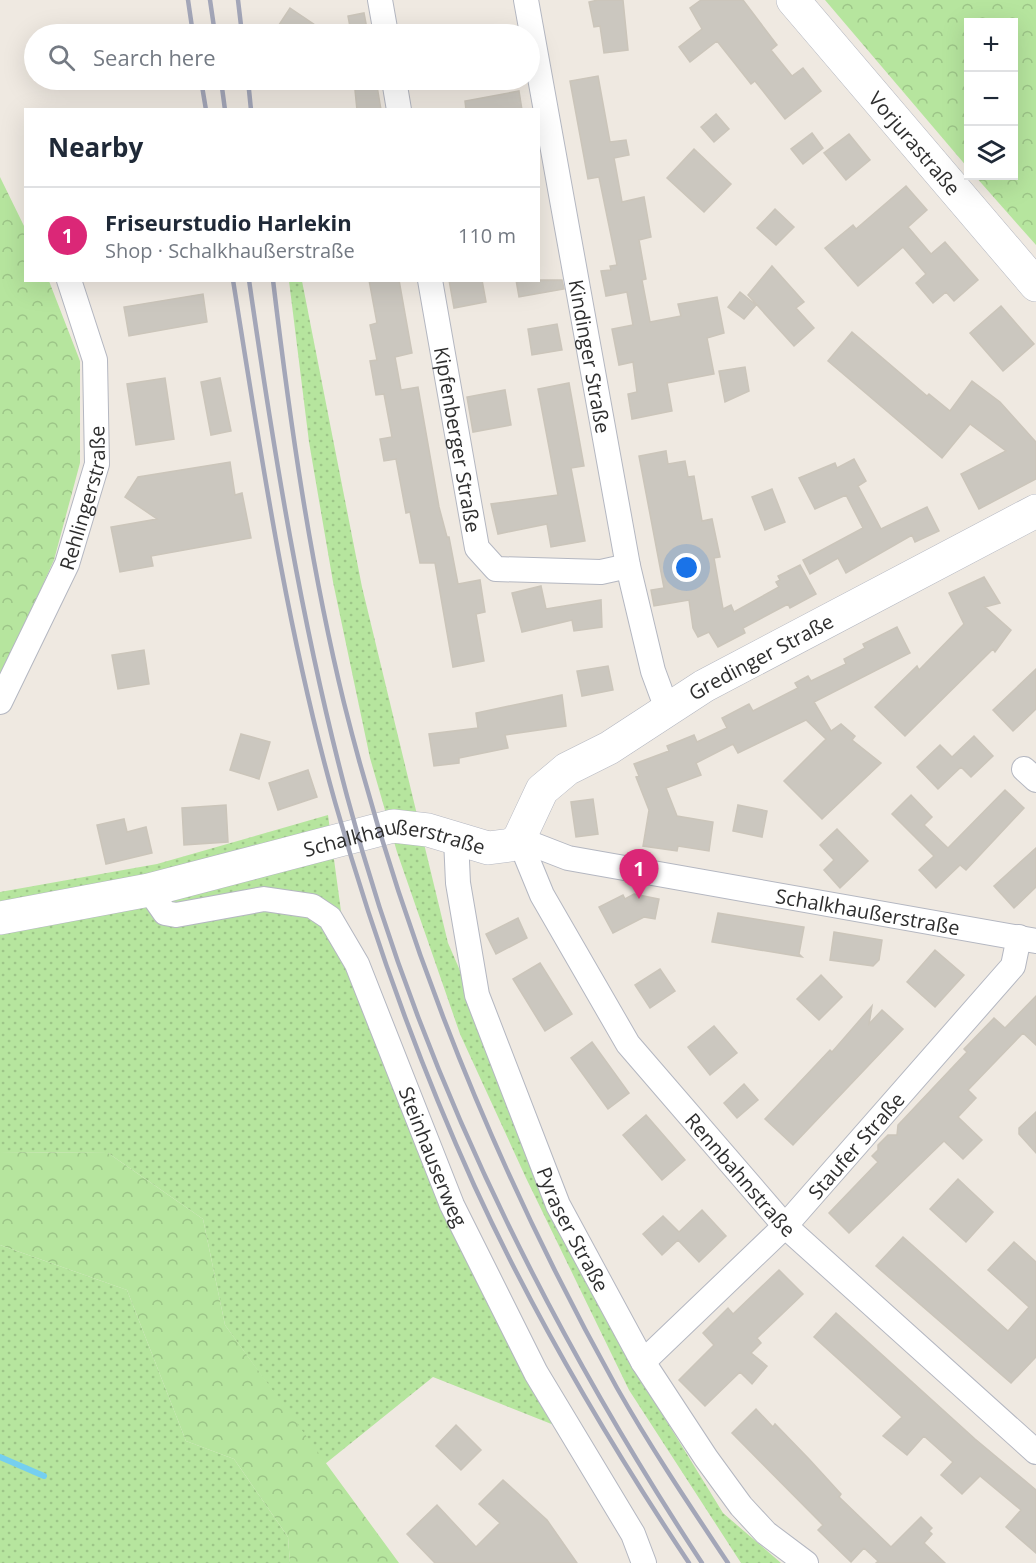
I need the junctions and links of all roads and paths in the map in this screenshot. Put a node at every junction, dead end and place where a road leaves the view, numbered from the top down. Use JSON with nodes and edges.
{"nodes":[{"id":1,"x":380,"y":0,"type":"edge"},
{"id":2,"x":526,"y":0,"type":"edge"},
{"id":3,"x":793,"y":0,"type":"edge"},
{"id":4,"x":384,"y":24,"type":"edge"},
{"id":5,"x":530,"y":24,"type":"edge"},
{"id":6,"x":540,"y":78,"type":"edge"},
{"id":7,"x":396,"y":90,"type":"edge"},
{"id":8,"x":399,"y":108,"type":"edge"},
{"id":9,"x":70,"y":282,"type":"edge"},
{"id":10,"x":430,"y":282,"type":"edge"},
{"id":11,"x":1036,"y":285,"type":"edge"},
{"id":12,"x":1036,"y":511,"type":"edge"},
{"id":13,"x":628,"y":566,"type":"junction"},
{"id":14,"x":0,"y":702,"type":"edge"},
{"id":15,"x":667,"y":709,"type":"junction"},
{"id":16,"x":456,"y":838,"type":"junction"},
{"id":17,"x":519,"y":840,"type":"junction"},
{"id":18,"x":149,"y":890,"type":"junction"},
{"id":19,"x":0,"y":918,"type":"edge"},
{"id":20,"x":1027,"y":939,"type":"edge"},
{"id":21,"x":785,"y":1226,"type":"junction"},
{"id":22,"x":643,"y":1362,"type":"junction"},
{"id":23,"x":1036,"y":1452,"type":"edge"},
{"id":24,"x":644,"y":1563,"type":"edge"},
{"id":25,"x":806,"y":1563,"type":"edge"}],
"edges":[{"from":1,"to":4,"type":"street"},
{"from":2,"to":5,"type":"street","name":"Kindinger Straße"},
{"from":3,"to":11,"type":"main road","name":"Vorjurastraße"},
{"from":6,"to":13,"type":"street","name":"Kindinger Straße"},
{"from":7,"to":8,"type":"street"},
{"from":9,"to":14,"type":"street","name":"Rehlingerstraße"},
{"from":10,"to":13,"type":"street","name":"Kipfenberger Straße"},
{"from":12,"to":15,"type":"main road","name":"Gredinger Straße"},
{"from":13,"to":15,"type":"street","name":"Kindinger Straße"},
{"from":15,"to":17,"type":"main road","name":"Gredinger Straße"},
{"from":16,"to":17,"type":"main road","name":"Schalkhaußerstraße"},
{"from":16,"to":18,"type":"main road","name":"Schalkhaußerstraße"},
{"from":16,"to":22,"type":"street","name":"Pyraser Straße"},
{"from":17,"to":20,"type":"street","name":"Schalkhaußerstraße"},
{"from":17,"to":21,"type":"street","name":"Rennbahnstraße"},
{"from":18,"to":19,"type":"main road","name":"Schalkhaußerstraße"},
{"from":18,"to":24,"type":"street","name":"Steinhauserweg"},
{"from":20,"to":21,"type":"street","name":"Staufer Straße"},
{"from":21,"to":22,"type":"street","name":"Staufer Straße"},
{"from":21,"to":23,"type":"street","name":"Rennbahnstraße"},
{"from":22,"to":25,"type":"street","name":"Pyraser Straße"}]}
